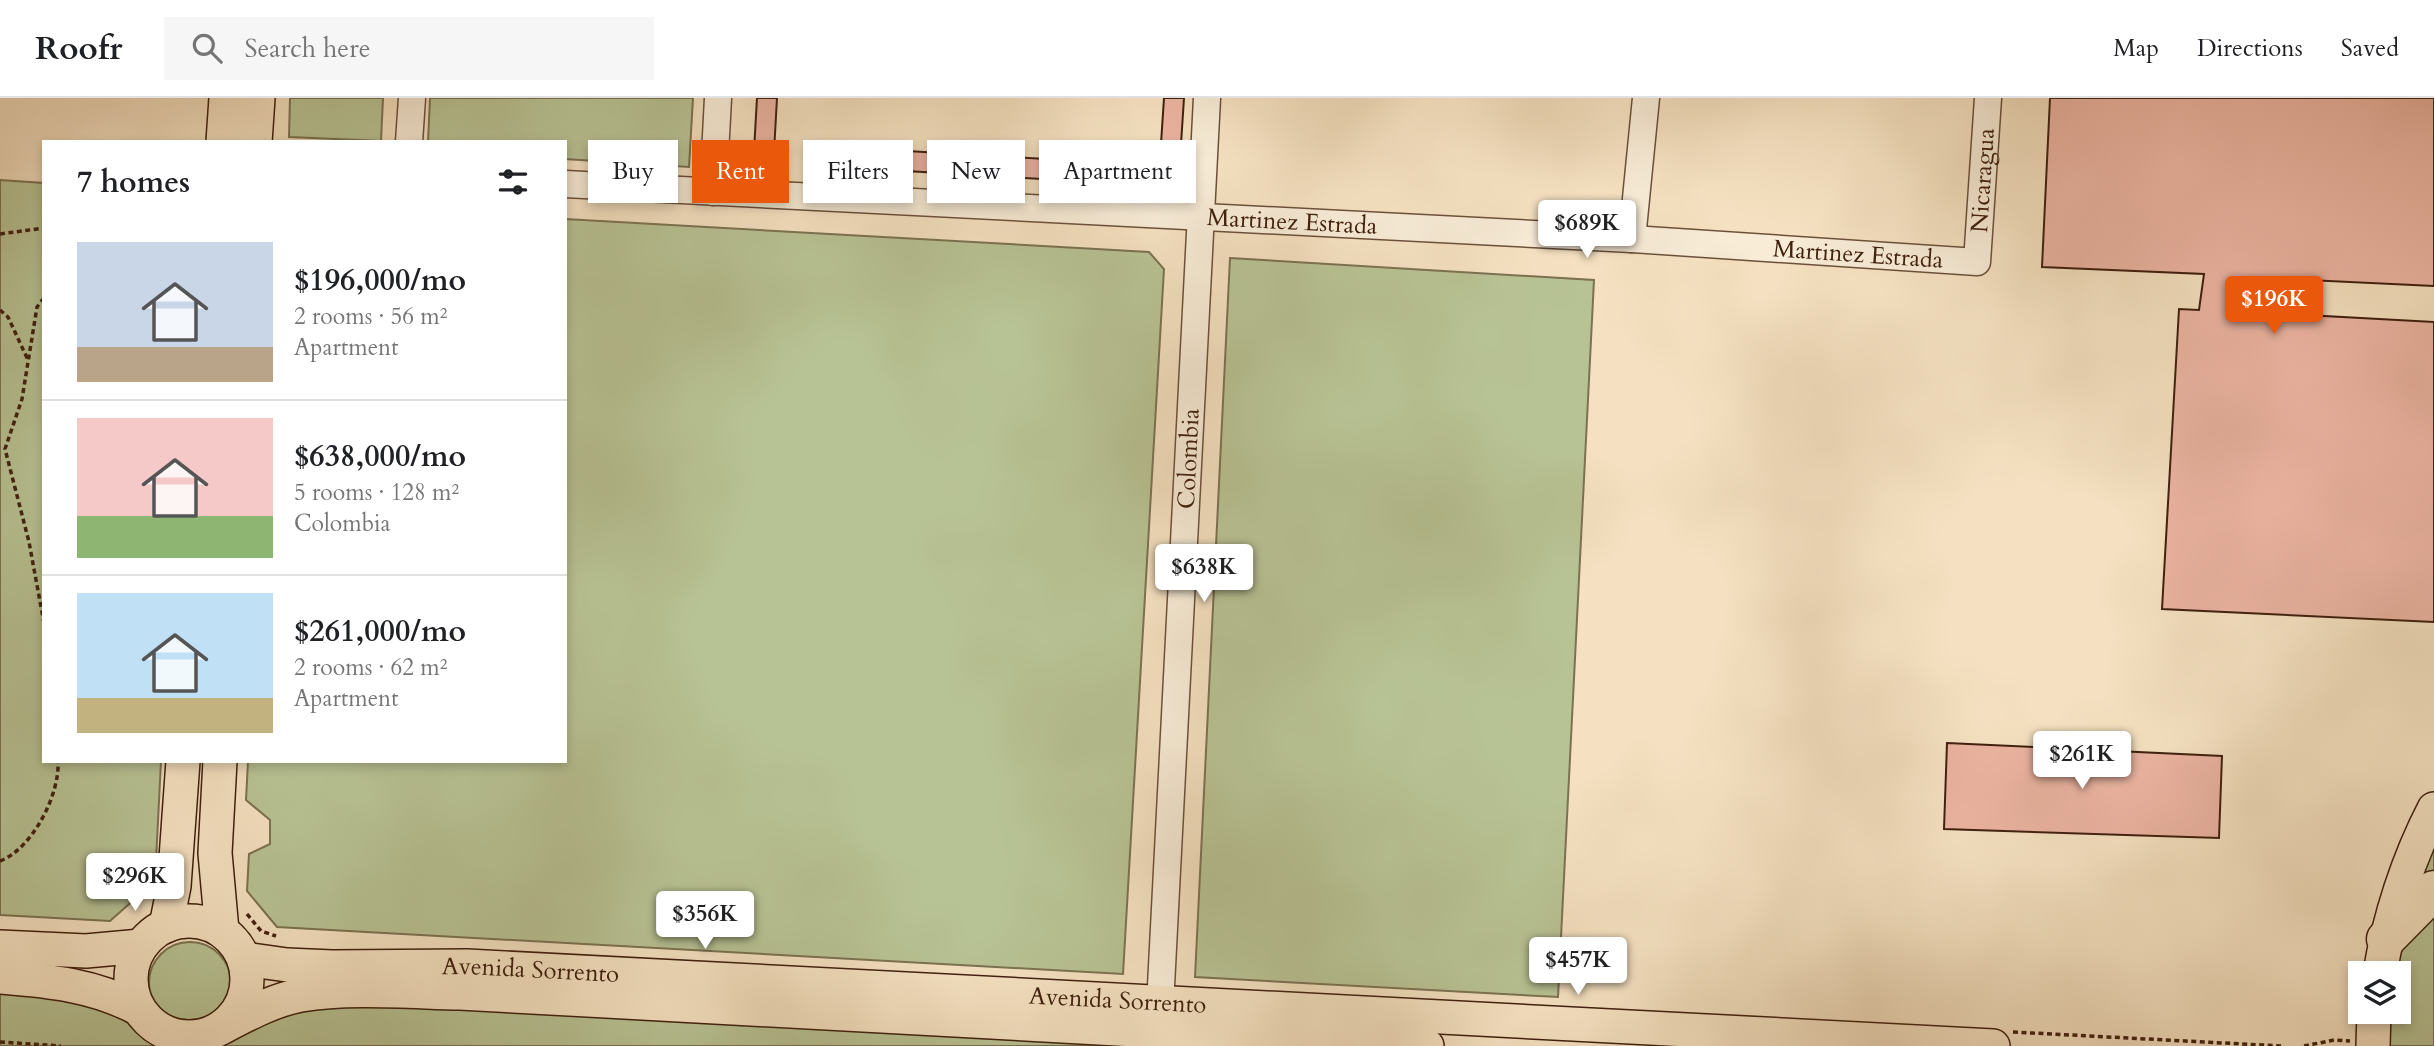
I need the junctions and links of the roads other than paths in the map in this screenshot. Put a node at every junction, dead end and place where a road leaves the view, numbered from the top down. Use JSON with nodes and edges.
{"nodes":[{"id":1,"x":226,"y":98,"type":"edge"},
{"id":2,"x":258,"y":98,"type":"edge"},
{"id":3,"x":412,"y":98,"type":"edge"},
{"id":4,"x":718,"y":98,"type":"edge"},
{"id":5,"x":1207,"y":98,"type":"edge"},
{"id":6,"x":1646,"y":98,"type":"edge"},
{"id":7,"x":1988,"y":98,"type":"edge"},
{"id":8,"x":223,"y":140,"type":"edge"},
{"id":9,"x":255,"y":140,"type":"edge"},
{"id":10,"x":409,"y":140,"type":"edge"},
{"id":11,"x":716,"y":140,"type":"edge"},
{"id":12,"x":567,"y":184,"type":"edge"},
{"id":13,"x":692,"y":191,"type":"edge"},
{"id":14,"x":789,"y":196,"type":"edge"},
{"id":15,"x":1200,"y":219,"type":"junction"},
{"id":16,"x":1632,"y":239,"type":"junction"},
{"id":17,"x":1977,"y":262,"type":"joint"},
{"id":18,"x":183,"y":763,"type":"edge"},
{"id":19,"x":220,"y":763,"type":"edge"},
{"id":20,"x":2434,"y":809,"type":"edge"},
{"id":21,"x":2434,"y":890,"type":"edge"},
{"id":22,"x":222,"y":931,"type":"junction"},
{"id":23,"x":153,"y":936,"type":"junction"},
{"id":24,"x":0,"y":947,"type":"edge"},
{"id":25,"x":2383,"y":956,"type":"edge"},
{"id":26,"x":244,"y":959,"type":"junction"},
{"id":27,"x":0,"y":977,"type":"edge"},
{"id":28,"x":1161,"y":986,"type":"dead end"},
{"id":29,"x":139,"y":1009,"type":"junction"},
{"id":30,"x":2374,"y":1024,"type":"edge"},
{"id":31,"x":221,"y":1028,"type":"junction"},
{"id":32,"x":1427,"y":1046,"type":"edge"},
{"id":33,"x":1993,"y":1046,"type":"edge"},
{"id":34,"x":2373,"y":1046,"type":"edge"}],
"edges":[{"from":1,"to":8,"type":"main road"},
{"from":2,"to":9,"type":"main road"},
{"from":3,"to":10,"type":"street"},
{"from":4,"to":11,"type":"street"},
{"from":5,"to":15,"type":"street","name":"Colombia"},
{"from":6,"to":16,"type":"street"},
{"from":7,"to":17,"type":"street","name":"Nicaragua"},
{"from":12,"to":13,"type":"street","name":"Martinez Estrada"},
{"from":14,"to":15,"type":"street","name":"Martinez Estrada"},
{"from":15,"to":16,"type":"street","name":"Martinez Estrada"},
{"from":15,"to":28,"type":"street","name":"Colombia"},
{"from":16,"to":17,"type":"street","name":"Martinez Estrada"},
{"from":18,"to":23,"type":"main road"},
{"from":19,"to":22,"type":"main road"},
{"from":20,"to":25,"type":"main road"},
{"from":21,"to":25,"type":"highway"},
{"from":22,"to":23,"type":"main road"},
{"from":22,"to":26,"type":"main road"},
{"from":23,"to":24,"type":"main road"},
{"from":23,"to":29,"type":"main road"},
{"from":26,"to":31,"type":"main road"},
{"from":26,"to":33,"type":"main road","name":"Avenida Sorrento"},
{"from":27,"to":29,"type":"main road"},
{"from":29,"to":31,"type":"main road"},
{"from":30,"to":34,"type":"main road"},
{"from":31,"to":32,"type":"main road","name":"Avenida Sorrento"}]}
